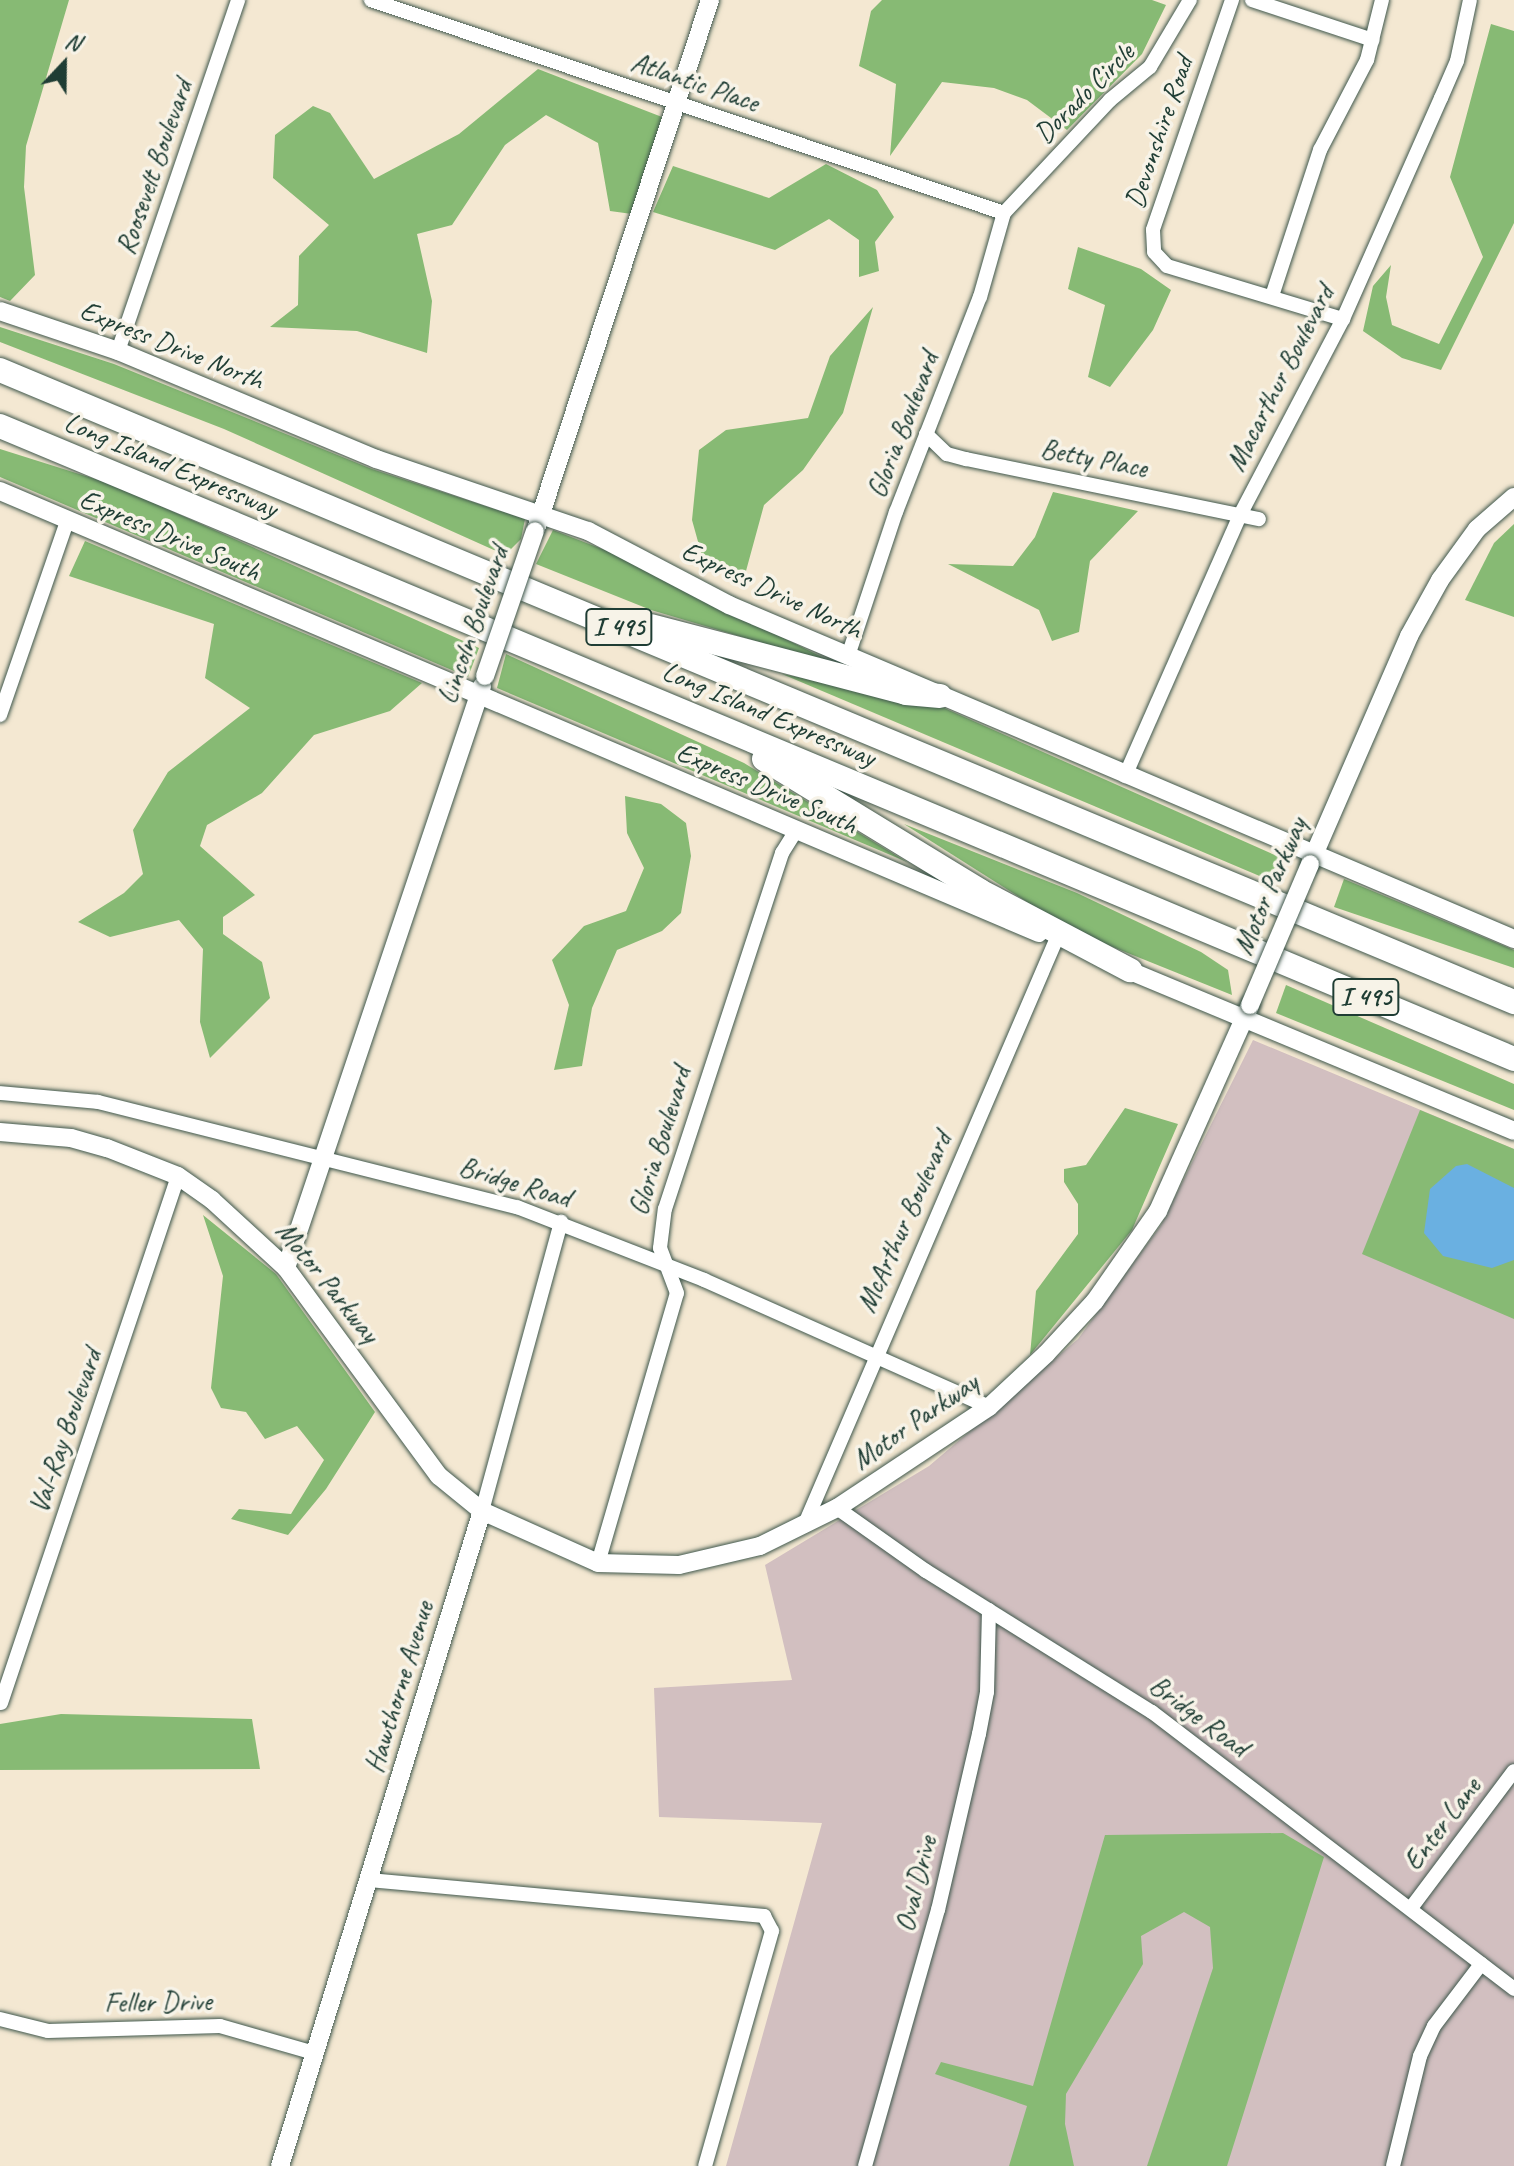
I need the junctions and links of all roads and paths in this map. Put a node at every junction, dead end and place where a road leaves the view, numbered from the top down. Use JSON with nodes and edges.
{"nodes":[{"id":1,"x":238,"y":0,"type":"edge"},
{"id":2,"x":371,"y":0,"type":"edge"},
{"id":3,"x":710,"y":0,"type":"edge"},
{"id":4,"x":1190,"y":0,"type":"edge"},
{"id":5,"x":1232,"y":0,"type":"edge"},
{"id":6,"x":1252,"y":0,"type":"edge"},
{"id":7,"x":1382,"y":0,"type":"edge"},
{"id":8,"x":1470,"y":0,"type":"edge"},
{"id":9,"x":1373,"y":40,"type":"junction"},
{"id":10,"x":675,"y":103,"type":"junction"},
{"id":11,"x":1004,"y":213,"type":"junction"},
{"id":12,"x":1272,"y":296,"type":"junction"},
{"id":13,"x":0,"y":311,"type":"edge"},
{"id":14,"x":1343,"y":319,"type":"junction"},
{"id":15,"x":118,"y":351,"type":"junction"},
{"id":16,"x":0,"y":370,"type":"edge"},
{"id":17,"x":0,"y":426,"type":"edge"},
{"id":18,"x":926,"y":434,"type":"junction"},
{"id":19,"x":0,"y":491,"type":"edge"},
{"id":20,"x":1514,"y":497,"type":"edge"},
{"id":21,"x":1240,"y":515,"type":"junction"},
{"id":22,"x":1259,"y":519,"type":"dead end"},
{"id":23,"x":67,"y":522,"type":"junction"},
{"id":24,"x":538,"y":523,"type":"junction"},
{"id":25,"x":468,"y":563,"type":"junction"},
{"id":26,"x":848,"y":656,"type":"junction"},
{"id":27,"x":598,"y":675,"type":"junction"},
{"id":28,"x":478,"y":696,"type":"junction"},
{"id":29,"x":940,"y":696,"type":"junction"},
{"id":30,"x":0,"y":715,"type":"edge"},
{"id":31,"x":1125,"y":776,"type":"junction"},
{"id":32,"x":796,"y":831,"type":"junction"},
{"id":33,"x":1312,"y":859,"type":"junction"},
{"id":34,"x":1514,"y":939,"type":"edge"},
{"id":35,"x":1056,"y":940,"type":"junction"},
{"id":36,"x":1130,"y":970,"type":"junction"},
{"id":37,"x":1514,"y":1002,"type":"edge"},
{"id":38,"x":1247,"y":1012,"type":"junction"},
{"id":39,"x":1514,"y":1059,"type":"edge"},
{"id":40,"x":0,"y":1093,"type":"edge"},
{"id":41,"x":1514,"y":1131,"type":"edge"},
{"id":42,"x":0,"y":1132,"type":"edge"},
{"id":43,"x":322,"y":1156,"type":"junction"},
{"id":44,"x":178,"y":1176,"type":"junction"},
{"id":45,"x":561,"y":1222,"type":"junction"},
{"id":46,"x":669,"y":1266,"type":"junction"},
{"id":47,"x":286,"y":1268,"type":"junction"},
{"id":48,"x":875,"y":1353,"type":"junction"},
{"id":49,"x":989,"y":1407,"type":"junction"},
{"id":50,"x":837,"y":1508,"type":"junction"},
{"id":51,"x":482,"y":1511,"type":"junction"},
{"id":52,"x":804,"y":1526,"type":"junction"},
{"id":53,"x":598,"y":1563,"type":"junction"},
{"id":54,"x":989,"y":1610,"type":"junction"},
{"id":55,"x":1,"y":1703,"type":"edge"},
{"id":56,"x":1514,"y":1771,"type":"edge"},
{"id":57,"x":369,"y":1880,"type":"junction"},
{"id":58,"x":1411,"y":1908,"type":"junction"},
{"id":59,"x":1481,"y":1964,"type":"junction"},
{"id":60,"x":1514,"y":1989,"type":"edge"},
{"id":61,"x":0,"y":2019,"type":"edge"},
{"id":62,"x":314,"y":2053,"type":"junction"},
{"id":63,"x":280,"y":2166,"type":"edge"},
{"id":64,"x":705,"y":2166,"type":"edge"},
{"id":65,"x":865,"y":2166,"type":"edge"},
{"id":66,"x":1393,"y":2166,"type":"edge"}],
"edges":[{"from":1,"to":15,"type":"street","name":"Roosevelt Boulevard"},
{"from":2,"to":10,"type":"street","name":"Atlantic Place"},
{"from":3,"to":10,"type":"main road","name":"Lincoln Boulevard"},
{"from":4,"to":11,"type":"street","name":"Dorado Circle"},
{"from":5,"to":12,"type":"street","name":"Devonshire Road"},
{"from":6,"to":9,"type":"street"},
{"from":7,"to":9,"type":"street"},
{"from":8,"to":14,"type":"street","name":"Macarthur Boulevard"},
{"from":9,"to":12,"type":"street"},
{"from":10,"to":11,"type":"street","name":"Atlantic Place"},
{"from":10,"to":24,"type":"main road","name":"Lincoln Boulevard"},
{"from":11,"to":18,"type":"street","name":"Gloria Boulevard"},
{"from":12,"to":14,"type":"street","name":"Devonshire Road"},
{"from":13,"to":15,"type":"main road","name":"Express Drive North"},
{"from":14,"to":21,"type":"street","name":"Macarthur Boulevard"},
{"from":15,"to":24,"type":"main road","name":"Express Drive North"},
{"from":16,"to":25,"type":"highway","name":"Long Island Expressway","number":"I 495"},
{"from":17,"to":27,"type":"highway","name":"Long Island Expressway","number":"I 495"},
{"from":18,"to":21,"type":"street","name":"Betty Place"},
{"from":18,"to":26,"type":"street","name":"Gloria Boulevard"},
{"from":19,"to":23,"type":"main road","name":"Express Drive South"},
{"from":20,"to":33,"type":"main road","name":"Motor Parkway"},
{"from":21,"to":22,"type":"street","name":"Betty Place"},
{"from":21,"to":31,"type":"street","name":"Macarthur Boulevard"},
{"from":23,"to":28,"type":"main road","name":"Express Drive South"},
{"from":23,"to":30,"type":"street"},
{"from":24,"to":26,"type":"main road","name":"Express Drive North"},
{"from":24,"to":28,"type":"main road","name":"Lincoln Boulevard","bridge":true},
{"from":25,"to":29,"type":"highway"},
{"from":25,"to":37,"type":"highway","name":"Long Island Expressway","number":"I 495"},
{"from":26,"to":29,"type":"main road","name":"Express Drive North"},
{"from":27,"to":36,"type":"highway"},
{"from":27,"to":39,"type":"highway","name":"Long Island Expressway","number":"I 495"},
{"from":28,"to":32,"type":"main road","name":"Express Drive South"},
{"from":28,"to":43,"type":"main road","name":"Lincoln Boulevard"},
{"from":29,"to":31,"type":"main road","name":"Express Drive North"},
{"from":31,"to":33,"type":"main road","name":"Express Drive North"},
{"from":32,"to":35,"type":"main road","name":"Express Drive South"},
{"from":32,"to":46,"type":"street","name":"Gloria Boulevard"},
{"from":33,"to":34,"type":"main road","name":"Express Drive North"},
{"from":33,"to":38,"type":"main road","name":"Motor Parkway","bridge":true},
{"from":35,"to":36,"type":"main road","name":"Express Drive South"},
{"from":35,"to":48,"type":"street","name":"McArthur Boulevard"},
{"from":36,"to":38,"type":"main road","name":"Express Drive South"},
{"from":38,"to":41,"type":"main road","name":"Express Drive South"},
{"from":38,"to":49,"type":"main road","name":"Motor Parkway"},
{"from":40,"to":43,"type":"street","name":"Bridge Road"},
{"from":42,"to":44,"type":"main road","name":"Motor Parkway"},
{"from":43,"to":45,"type":"street","name":"Bridge Road"},
{"from":43,"to":47,"type":"main road","name":"Lincoln Boulevard"},
{"from":44,"to":47,"type":"main road","name":"Motor Parkway"},
{"from":44,"to":55,"type":"street","name":"Val-Ray Boulevard"},
{"from":45,"to":46,"type":"street","name":"Bridge Road"},
{"from":45,"to":51,"type":"street","name":"Hawthorne Avenue"},
{"from":46,"to":48,"type":"street","name":"Bridge Road"},
{"from":46,"to":53,"type":"street","name":"Gloria Boulevard"},
{"from":47,"to":51,"type":"main road","name":"Motor Parkway"},
{"from":48,"to":49,"type":"street","name":"Bridge Road"},
{"from":48,"to":52,"type":"street","name":"McArthur Boulevard"},
{"from":49,"to":50,"type":"main road","name":"Motor Parkway"},
{"from":50,"to":52,"type":"main road","name":"Motor Parkway"},
{"from":50,"to":54,"type":"street","name":"Bridge Road"},
{"from":51,"to":53,"type":"main road","name":"Motor Parkway"},
{"from":51,"to":57,"type":"main road","name":"Hawthorne Avenue"},
{"from":52,"to":53,"type":"main road","name":"Motor Parkway"},
{"from":54,"to":58,"type":"street","name":"Bridge Road"},
{"from":54,"to":65,"type":"street","name":"Oval Drive"},
{"from":56,"to":58,"type":"street","name":"Enter Lane"},
{"from":57,"to":62,"type":"main road","name":"Hawthorne Avenue"},
{"from":57,"to":64,"type":"street"},
{"from":58,"to":59,"type":"street","name":"Bridge Road"},
{"from":59,"to":60,"type":"street","name":"Bridge Road"},
{"from":59,"to":66,"type":"street"},
{"from":61,"to":62,"type":"street","name":"Feller Drive"},
{"from":62,"to":63,"type":"main road","name":"Hawthorne Avenue"}]}
